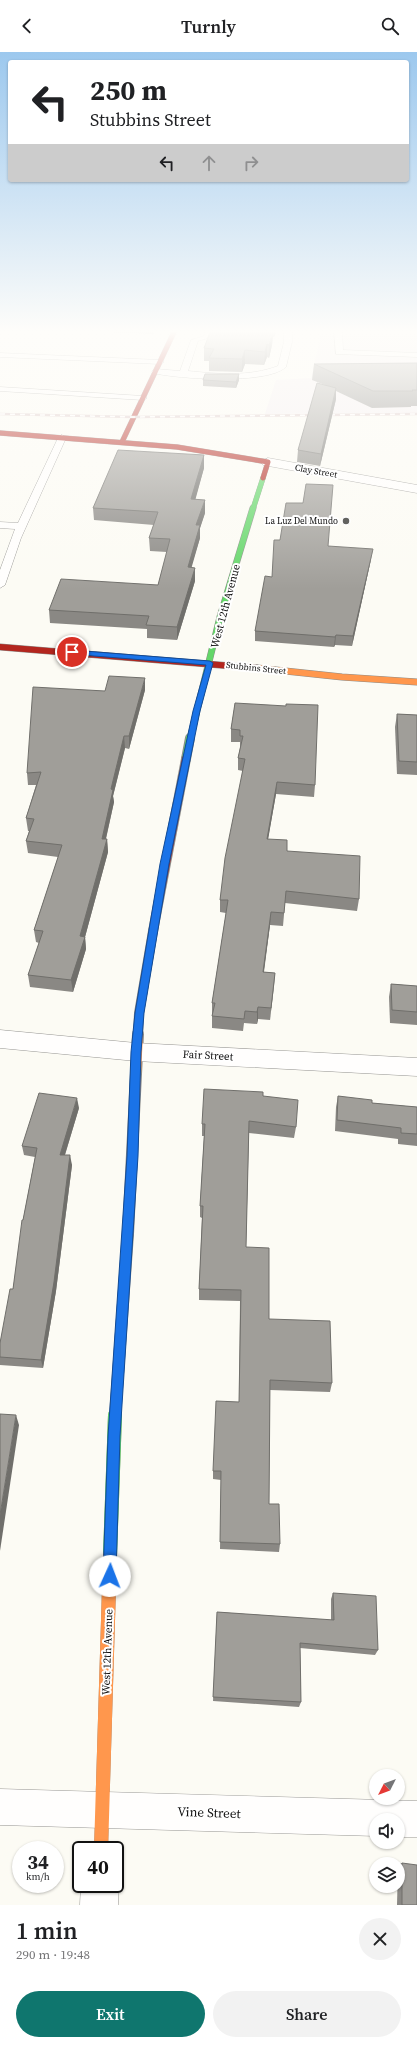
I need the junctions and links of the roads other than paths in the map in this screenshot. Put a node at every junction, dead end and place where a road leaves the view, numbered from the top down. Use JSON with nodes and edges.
{"nodes":[{"id":1,"x":134,"y":416,"type":"edge"},
{"id":2,"x":0,"y":433,"type":"edge"},
{"id":3,"x":62,"y":438,"type":"junction"},
{"id":4,"x":122,"y":442,"type":"junction"},
{"id":5,"x":268,"y":462,"type":"junction"},
{"id":6,"x":417,"y":489,"type":"edge"},
{"id":7,"x":0,"y":525,"type":"edge"},
{"id":8,"x":21,"y":526,"type":"junction"},
{"id":9,"x":0,"y":585,"type":"edge"},
{"id":10,"x":0,"y":648,"type":"edge"},
{"id":11,"x":210,"y":663,"type":"junction"},
{"id":12,"x":417,"y":682,"type":"edge"},
{"id":13,"x":0,"y":1039,"type":"edge"},
{"id":14,"x":136,"y":1052,"type":"junction"},
{"id":15,"x":417,"y":1067,"type":"edge"},
{"id":16,"x":0,"y":1807,"type":"edge"},
{"id":17,"x":102,"y":1808,"type":"junction"},
{"id":18,"x":417,"y":1819,"type":"edge"},
{"id":19,"x":101,"y":1841,"type":"edge"},
{"id":20,"x":100,"y":1893,"type":"edge"},
{"id":21,"x":99,"y":1905,"type":"edge"}],
"edges":[{"from":1,"to":4,"type":"street"},
{"from":2,"to":3,"type":"street","name":"Clay Street"},
{"from":3,"to":4,"type":"street","name":"Clay Street"},
{"from":3,"to":8,"type":"lane"},
{"from":4,"to":5,"type":"street","name":"Clay Street"},
{"from":5,"to":6,"type":"street","name":"Clay Street"},
{"from":5,"to":11,"type":"street","name":"West 12th Avenue"},
{"from":7,"to":8,"type":"lane"},
{"from":8,"to":9,"type":"lane"},
{"from":10,"to":11,"type":"street","name":"Stubbins Street"},
{"from":11,"to":12,"type":"street","name":"Stubbins Street"},
{"from":11,"to":14,"type":"street","name":"West 12th Avenue"},
{"from":13,"to":14,"type":"street","name":"Fair Street"},
{"from":14,"to":15,"type":"street","name":"Fair Street"},
{"from":14,"to":17,"type":"street","name":"West 12th Avenue"},
{"from":16,"to":17,"type":"street","name":"Vine Street"},
{"from":17,"to":18,"type":"street","name":"Vine Street"},
{"from":17,"to":19,"type":"street","name":"West 12th Avenue"},
{"from":20,"to":21,"type":"street"}]}
